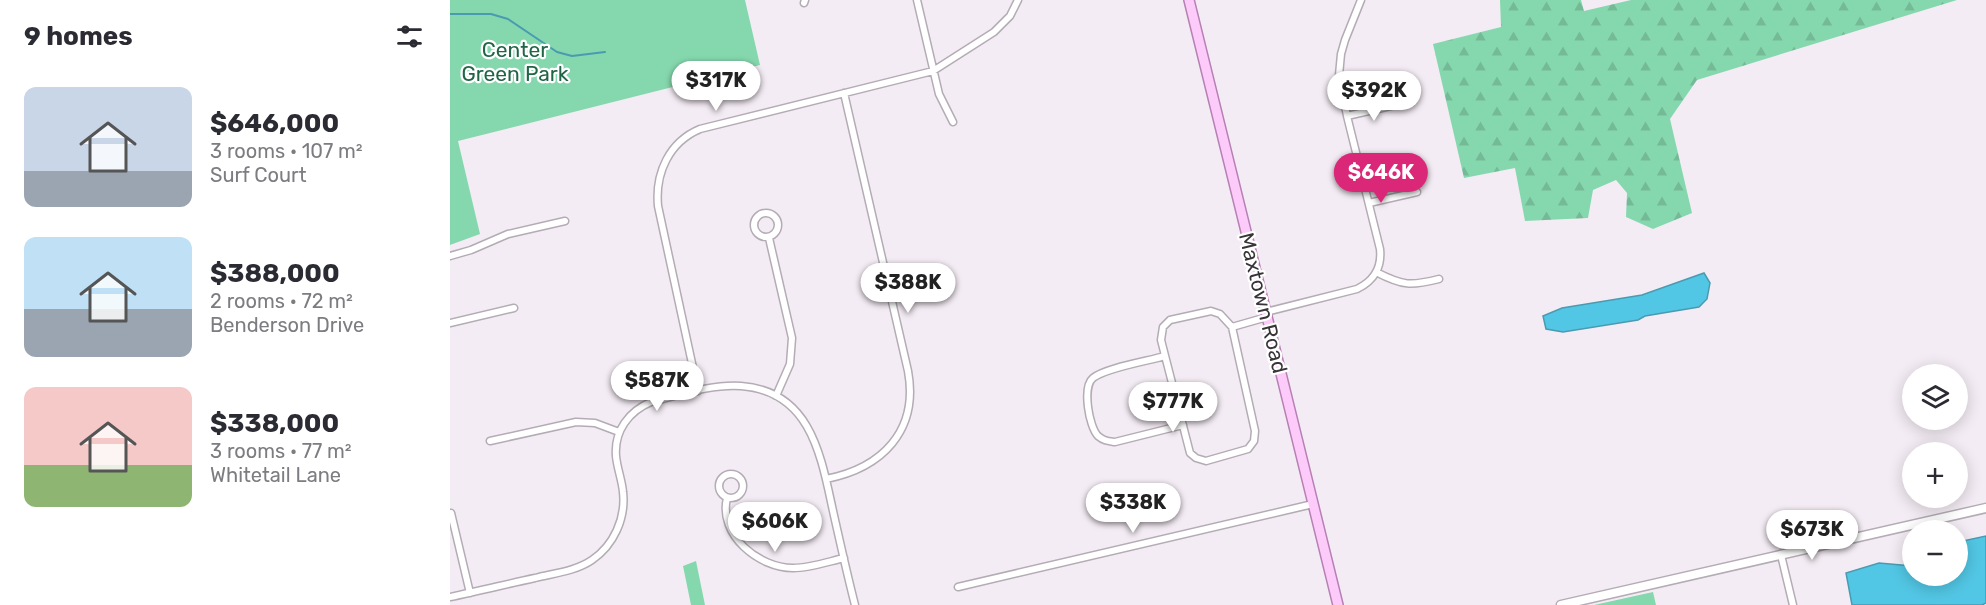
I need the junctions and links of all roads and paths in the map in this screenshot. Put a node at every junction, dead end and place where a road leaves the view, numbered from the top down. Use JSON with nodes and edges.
{"nodes":[{"id":1,"x":916,"y":0,"type":"edge"},
{"id":2,"x":1018,"y":0,"type":"edge"},
{"id":3,"x":1189,"y":0,"type":"edge"},
{"id":4,"x":1361,"y":0,"type":"edge"},
{"id":5,"x":933,"y":71,"type":"junction"},
{"id":6,"x":844,"y":93,"type":"junction"},
{"id":7,"x":1395,"y":105,"type":"dead end"},
{"id":8,"x":1347,"y":116,"type":"junction"},
{"id":9,"x":953,"y":122,"type":"dead end"},
{"id":10,"x":1417,"y":192,"type":"dead end"},
{"id":11,"x":1369,"y":204,"type":"junction"},
{"id":12,"x":565,"y":221,"type":"dead end"},
{"id":13,"x":770,"y":238,"type":"junction"},
{"id":14,"x":450,"y":256,"type":"edge"},
{"id":15,"x":1376,"y":272,"type":"junction"},
{"id":16,"x":1439,"y":279,"type":"dead end"},
{"id":17,"x":514,"y":308,"type":"dead end"},
{"id":18,"x":1266,"y":314,"type":"junction"},
{"id":19,"x":450,"y":323,"type":"edge"},
{"id":20,"x":1232,"y":327,"type":"junction"},
{"id":21,"x":1165,"y":356,"type":"junction"},
{"id":22,"x":698,"y":391,"type":"junction"},
{"id":23,"x":776,"y":396,"type":"junction"},
{"id":24,"x":1183,"y":425,"type":"junction"},
{"id":25,"x":619,"y":432,"type":"junction"},
{"id":26,"x":490,"y":441,"type":"dead end"},
{"id":27,"x":826,"y":479,"type":"junction"},
{"id":28,"x":727,"y":498,"type":"junction"},
{"id":29,"x":1313,"y":504,"type":"junction"},
{"id":30,"x":1986,"y":508,"type":"edge"},
{"id":31,"x":451,"y":513,"type":"edge"},
{"id":32,"x":1781,"y":555,"type":"junction"},
{"id":33,"x":844,"y":558,"type":"junction"},
{"id":34,"x":958,"y":587,"type":"dead end"},
{"id":35,"x":470,"y":593,"type":"junction"},
{"id":36,"x":450,"y":597,"type":"edge"},
{"id":37,"x":855,"y":605,"type":"edge"},
{"id":38,"x":1338,"y":605,"type":"edge"},
{"id":39,"x":1561,"y":605,"type":"edge"},
{"id":40,"x":1793,"y":605,"type":"edge"}],
"edges":[{"from":1,"to":5,"type":"street"},
{"from":2,"to":5,"type":"street"},
{"from":3,"to":18,"type":"main road","name":"Maxtown Road"},
{"from":4,"to":8,"type":"street"},
{"from":5,"to":6,"type":"street"},
{"from":5,"to":9,"type":"street"},
{"from":6,"to":22,"type":"street"},
{"from":6,"to":27,"type":"street"},
{"from":7,"to":8,"type":"street"},
{"from":8,"to":11,"type":"street"},
{"from":10,"to":11,"type":"street"},
{"from":11,"to":15,"type":"street"},
{"from":12,"to":14,"type":"street"},
{"from":13,"to":13,"type":"street"},
{"from":13,"to":23,"type":"street"},
{"from":15,"to":16,"type":"street"},
{"from":15,"to":18,"type":"street"},
{"from":17,"to":19,"type":"street"},
{"from":18,"to":20,"type":"street"},
{"from":18,"to":29,"type":"main road","name":"Maxtown Road"},
{"from":20,"to":21,"type":"street"},
{"from":20,"to":24,"type":"street"},
{"from":21,"to":24,"type":"street"},
{"from":21,"to":24,"type":"street"},
{"from":22,"to":23,"type":"street"},
{"from":22,"to":25,"type":"street"},
{"from":23,"to":27,"type":"street"},
{"from":25,"to":26,"type":"street"},
{"from":25,"to":35,"type":"street"},
{"from":27,"to":33,"type":"street"},
{"from":28,"to":28,"type":"street"},
{"from":28,"to":33,"type":"street"},
{"from":29,"to":34,"type":"street"},
{"from":29,"to":38,"type":"main road","name":"Maxtown Road"},
{"from":30,"to":32,"type":"main road"},
{"from":31,"to":35,"type":"street"},
{"from":32,"to":39,"type":"main road"},
{"from":32,"to":40,"type":"street"},
{"from":33,"to":37,"type":"street"},
{"from":35,"to":36,"type":"street"}]}
